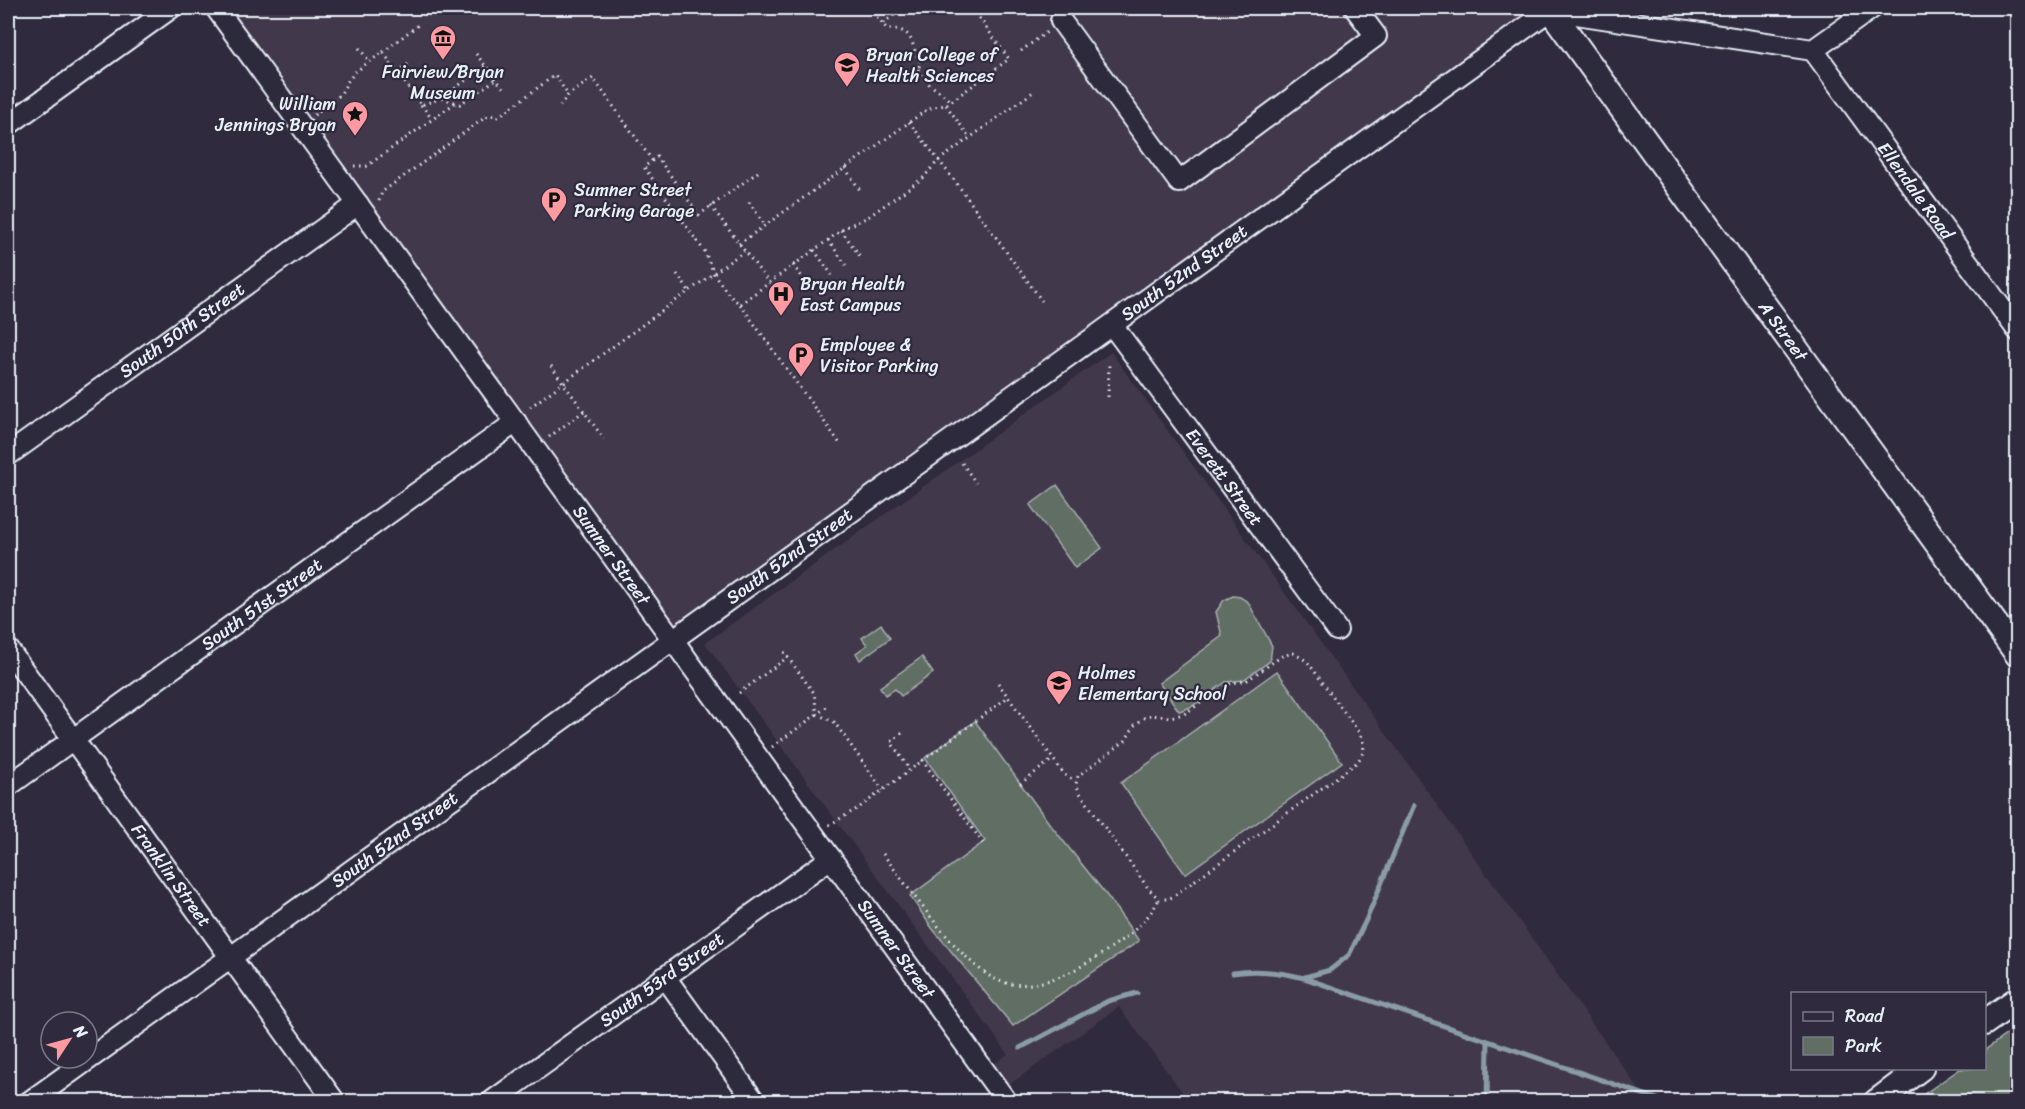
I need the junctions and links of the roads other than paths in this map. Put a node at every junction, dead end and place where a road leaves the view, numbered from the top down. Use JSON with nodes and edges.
{"nodes":[{"id":1,"x":171,"y":8,"type":"edge"},
{"id":2,"x":216,"y":8,"type":"edge"},
{"id":3,"x":1355,"y":8,"type":"edge"},
{"id":4,"x":1872,"y":8,"type":"edge"},
{"id":5,"x":1549,"y":9,"type":"edge"},
{"id":6,"x":1056,"y":25,"type":"road end"},
{"id":7,"x":1813,"y":50,"type":"junction"},
{"id":8,"x":8,"y":125,"type":"edge"},
{"id":9,"x":358,"y":204,"type":"junction"},
{"id":10,"x":1112,"y":325,"type":"junction"},
{"id":11,"x":2018,"y":331,"type":"edge"},
{"id":12,"x":516,"y":422,"type":"junction"},
{"id":13,"x":8,"y":455,"type":"edge"},
{"id":14,"x":1336,"y":630,"type":"dead end"},
{"id":15,"x":673,"y":640,"type":"junction"},
{"id":16,"x":8,"y":649,"type":"edge"},
{"id":17,"x":2018,"y":655,"type":"edge"},
{"id":18,"x":73,"y":740,"type":"junction"},
{"id":19,"x":8,"y":786,"type":"edge"},
{"id":20,"x":831,"y":858,"type":"junction"},
{"id":21,"x":231,"y":957,"type":"junction"},
{"id":22,"x":664,"y":977,"type":"junction"},
{"id":23,"x":2018,"y":999,"type":"edge"},
{"id":24,"x":1986,"y":1022,"type":"edge"},
{"id":25,"x":1918,"y":1070,"type":"edge"},
{"id":26,"x":29,"y":1101,"type":"edge"},
{"id":27,"x":335,"y":1101,"type":"edge"},
{"id":28,"x":491,"y":1101,"type":"edge"},
{"id":29,"x":755,"y":1101,"type":"edge"},
{"id":30,"x":1007,"y":1101,"type":"edge"},
{"id":31,"x":1876,"y":1101,"type":"edge"}],
"edges":[{"from":1,"to":8,"type":"street"},
{"from":2,"to":9,"type":"street","name":"Sumner Street"},
{"from":3,"to":6,"type":"street"},
{"from":4,"to":7,"type":"street"},
{"from":5,"to":7,"type":"street"},
{"from":5,"to":10,"type":"street","name":"South 52nd Street"},
{"from":5,"to":17,"type":"main road","name":"A Street"},
{"from":7,"to":11,"type":"street","name":"Ellendale Road"},
{"from":9,"to":12,"type":"street","name":"Sumner Street"},
{"from":9,"to":13,"type":"street","name":"South 50th Street"},
{"from":10,"to":14,"type":"street","name":"Everett Street"},
{"from":10,"to":15,"type":"street","name":"South 52nd Street"},
{"from":12,"to":15,"type":"street","name":"Sumner Street"},
{"from":12,"to":18,"type":"street","name":"South 51st Street"},
{"from":15,"to":20,"type":"street","name":"Sumner Street"},
{"from":15,"to":21,"type":"street","name":"South 52nd Street"},
{"from":16,"to":18,"type":"street","name":"Franklin Street"},
{"from":18,"to":19,"type":"street","name":"South 51st Street"},
{"from":18,"to":21,"type":"street","name":"Franklin Street"},
{"from":20,"to":22,"type":"street","name":"South 53rd Street"},
{"from":20,"to":30,"type":"street","name":"Sumner Street"},
{"from":21,"to":26,"type":"street","name":"South 52nd Street"},
{"from":21,"to":27,"type":"street","name":"Franklin Street"},
{"from":22,"to":28,"type":"street","name":"South 53rd Street"},
{"from":22,"to":29,"type":"street"},
{"from":23,"to":24,"type":"main road"},
{"from":25,"to":31,"type":"main road"}]}
